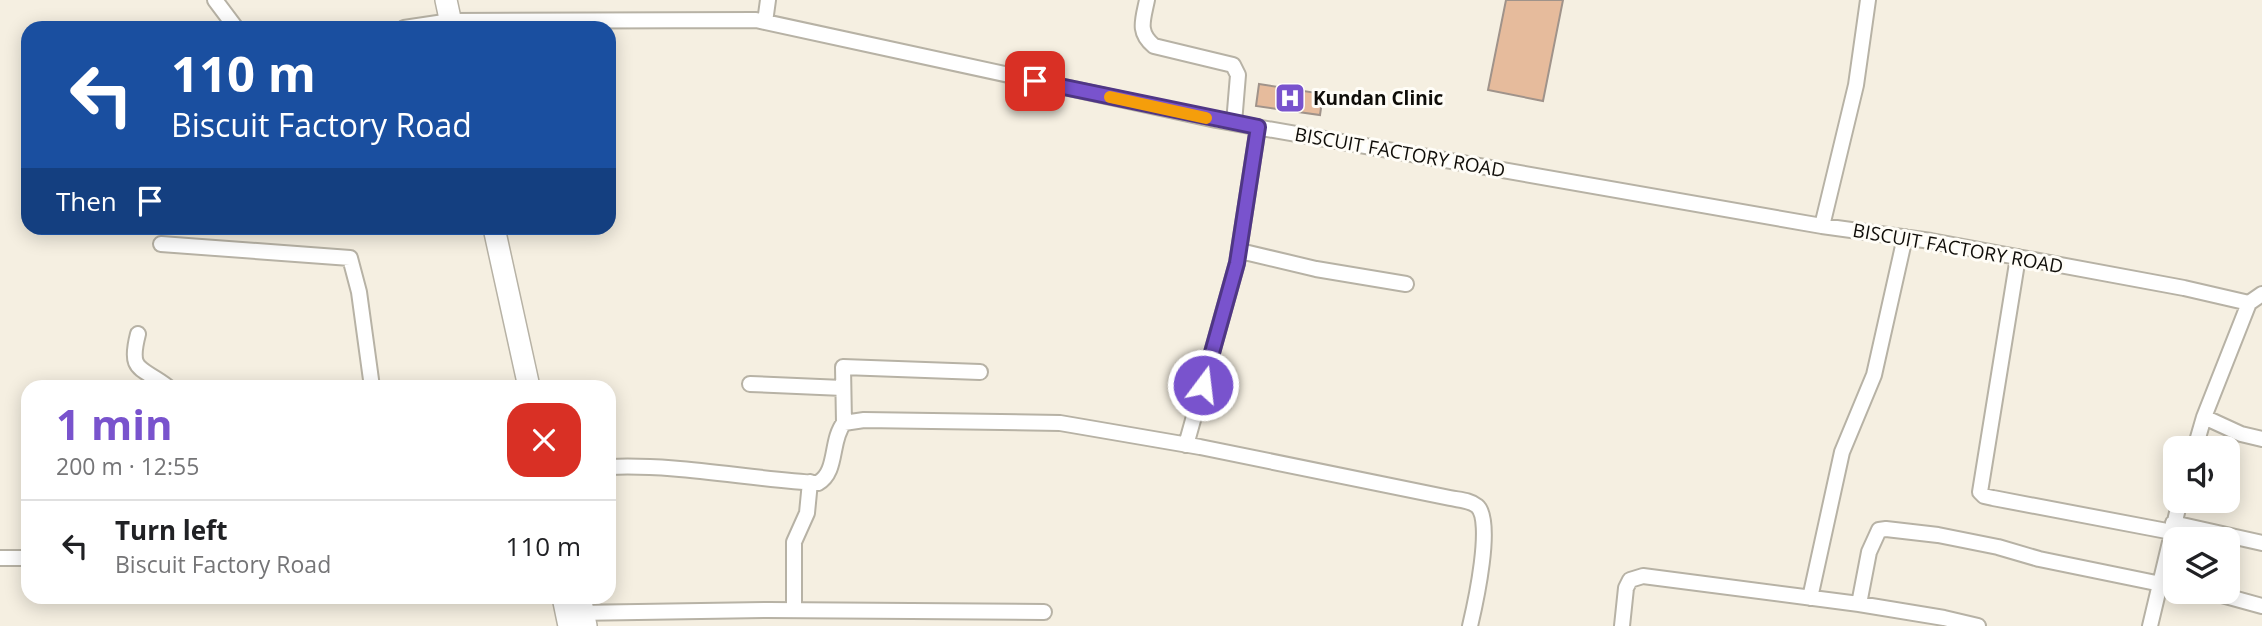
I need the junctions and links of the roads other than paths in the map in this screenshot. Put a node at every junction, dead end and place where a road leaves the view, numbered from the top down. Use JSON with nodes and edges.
{"nodes":[{"id":1,"x":215,"y":0,"type":"edge"},
{"id":2,"x":446,"y":0,"type":"edge"},
{"id":3,"x":768,"y":0,"type":"edge"},
{"id":4,"x":1147,"y":0,"type":"edge"},
{"id":5,"x":1868,"y":0,"type":"edge"},
{"id":6,"x":231,"y":21,"type":"edge"},
{"id":7,"x":451,"y":21,"type":"edge"},
{"id":8,"x":616,"y":22,"type":"edge"},
{"id":9,"x":765,"y":22,"type":"junction"},
{"id":10,"x":1234,"y":123,"type":"junction"},
{"id":11,"x":1258,"y":127,"type":"junction"},
{"id":12,"x":1822,"y":226,"type":"junction"},
{"id":13,"x":496,"y":235,"type":"edge"},
{"id":14,"x":1905,"y":237,"type":"junction"},
{"id":15,"x":161,"y":244,"type":"dead end"},
{"id":16,"x":1240,"y":251,"type":"junction"},
{"id":17,"x":2018,"y":257,"type":"junction"},
{"id":18,"x":1406,"y":284,"type":"dead end"},
{"id":19,"x":2262,"y":294,"type":"edge"},
{"id":20,"x":2249,"y":303,"type":"junction"},
{"id":21,"x":138,"y":334,"type":"dead end"},
{"id":22,"x":980,"y":372,"type":"dead end"},
{"id":23,"x":158,"y":380,"type":"edge"},
{"id":24,"x":371,"y":380,"type":"edge"},
{"id":25,"x":527,"y":380,"type":"edge"},
{"id":26,"x":750,"y":384,"type":"dead end"},
{"id":27,"x":843,"y":388,"type":"junction"},
{"id":28,"x":2204,"y":417,"type":"junction"},
{"id":29,"x":844,"y":423,"type":"junction"},
{"id":30,"x":2198,"y":436,"type":"edge"},
{"id":31,"x":2262,"y":439,"type":"edge"},
{"id":32,"x":1186,"y":445,"type":"junction"},
{"id":33,"x":616,"y":467,"type":"edge"},
{"id":34,"x":810,"y":482,"type":"junction"},
{"id":35,"x":2177,"y":513,"type":"edge"},
{"id":36,"x":2173,"y":527,"type":"joint"},
{"id":37,"x":2240,"y":539,"type":"edge"},
{"id":38,"x":2262,"y":543,"type":"edge"},
{"id":39,"x":0,"y":558,"type":"edge"},
{"id":40,"x":21,"y":558,"type":"edge"},
{"id":41,"x":2163,"y":580,"type":"edge"},
{"id":42,"x":2163,"y":589,"type":"edge"},
{"id":43,"x":1810,"y":598,"type":"junction"},
{"id":44,"x":2240,"y":600,"type":"edge"},
{"id":45,"x":1859,"y":604,"type":"junction"},
{"id":46,"x":2262,"y":606,"type":"edge"},
{"id":47,"x":794,"y":610,"type":"junction"},
{"id":48,"x":574,"y":612,"type":"edge"},
{"id":49,"x":1044,"y":612,"type":"dead end"},
{"id":50,"x":1470,"y":626,"type":"edge"},
{"id":51,"x":1622,"y":626,"type":"edge"},
{"id":52,"x":1978,"y":626,"type":"edge"},
{"id":53,"x":2150,"y":626,"type":"edge"}],
"edges":[{"from":1,"to":6,"type":"street"},
{"from":2,"to":7,"type":"main road"},
{"from":3,"to":9,"type":"street"},
{"from":4,"to":10,"type":"street"},
{"from":5,"to":12,"type":"street"},
{"from":8,"to":9,"type":"street","name":"BISCUIT FACTORY ROAD"},
{"from":9,"to":10,"type":"street","name":"BISCUIT FACTORY ROAD"},
{"from":10,"to":11,"type":"street","name":"BISCUIT FACTORY ROAD"},
{"from":11,"to":12,"type":"street","name":"BISCUIT FACTORY ROAD"},
{"from":11,"to":16,"type":"street"},
{"from":12,"to":14,"type":"street","name":"BISCUIT FACTORY ROAD"},
{"from":13,"to":25,"type":"main road"},
{"from":14,"to":17,"type":"street","name":"BISCUIT FACTORY ROAD"},
{"from":14,"to":43,"type":"street"},
{"from":15,"to":24,"type":"street"},
{"from":16,"to":18,"type":"street"},
{"from":16,"to":32,"type":"street"},
{"from":17,"to":20,"type":"street","name":"BISCUIT FACTORY ROAD"},
{"from":17,"to":36,"type":"street"},
{"from":19,"to":20,"type":"street"},
{"from":20,"to":28,"type":"street"},
{"from":21,"to":23,"type":"street"},
{"from":22,"to":27,"type":"street"},
{"from":26,"to":27,"type":"street"},
{"from":27,"to":29,"type":"street"},
{"from":28,"to":30,"type":"street"},
{"from":28,"to":31,"type":"street"},
{"from":29,"to":32,"type":"street"},
{"from":29,"to":34,"type":"street"},
{"from":32,"to":50,"type":"street"},
{"from":33,"to":34,"type":"street"},
{"from":34,"to":47,"type":"street"},
{"from":35,"to":36,"type":"street"},
{"from":37,"to":38,"type":"street"},
{"from":39,"to":40,"type":"street"},
{"from":41,"to":45,"type":"street"},
{"from":42,"to":53,"type":"street"},
{"from":43,"to":45,"type":"street"},
{"from":43,"to":51,"type":"street"},
{"from":44,"to":46,"type":"street"},
{"from":45,"to":52,"type":"street"},
{"from":47,"to":48,"type":"street"},
{"from":47,"to":49,"type":"street"}]}
